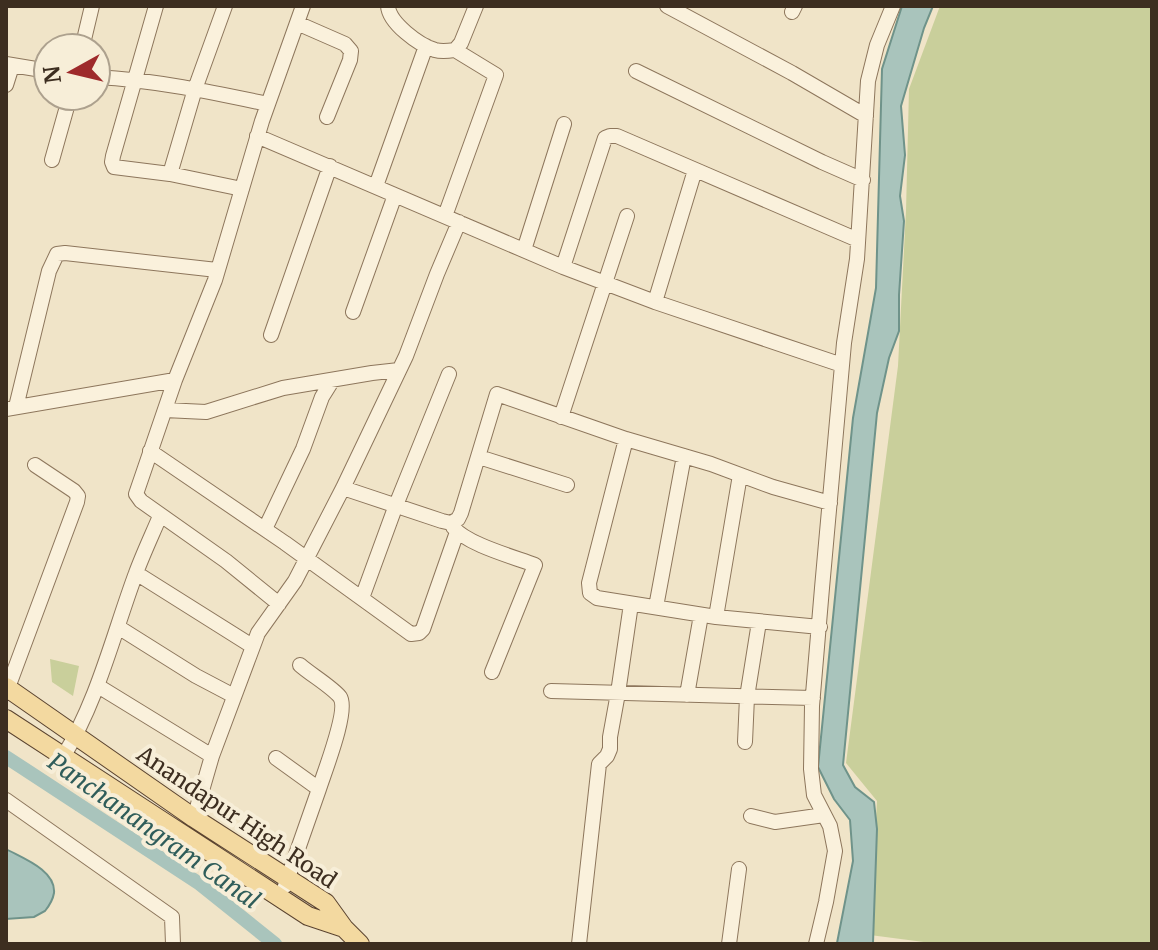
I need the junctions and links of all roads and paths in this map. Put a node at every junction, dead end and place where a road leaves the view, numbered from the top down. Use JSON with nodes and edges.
{"nodes":[{"id":1,"x":92,"y":6,"type":"edge"},
{"id":2,"x":156,"y":6,"type":"edge"},
{"id":3,"x":225,"y":6,"type":"edge"},
{"id":4,"x":303,"y":6,"type":"edge"},
{"id":5,"x":388,"y":6,"type":"edge"},
{"id":6,"x":476,"y":6,"type":"edge"},
{"id":7,"x":667,"y":6,"type":"edge"},
{"id":8,"x":893,"y":6,"type":"edge"},
{"id":9,"x":297,"y":23,"type":"junction"},
{"id":10,"x":86,"y":32,"type":"edge"},
{"id":11,"x":426,"y":46,"type":"junction"},
{"id":12,"x":455,"y":50,"type":"junction"},
{"id":13,"x":9,"y":65,"type":"edge"},
{"id":14,"x":32,"y":69,"type":"edge"},
{"id":15,"x":636,"y":71,"type":"dead end"},
{"id":16,"x":112,"y":78,"type":"edge"},
{"id":17,"x":134,"y":79,"type":"junction"},
{"id":18,"x":6,"y":85,"type":"edge"},
{"id":19,"x":195,"y":89,"type":"junction"},
{"id":20,"x":268,"y":104,"type":"junction"},
{"id":21,"x":66,"y":112,"type":"edge"},
{"id":22,"x":866,"y":116,"type":"junction"},
{"id":23,"x":327,"y":117,"type":"dead end"},
{"id":24,"x":564,"y":124,"type":"dead end"},
{"id":25,"x":257,"y":136,"type":"junction"},
{"id":26,"x":52,"y":160,"type":"dead end"},
{"id":27,"x":330,"y":166,"type":"junction"},
{"id":28,"x":695,"y":170,"type":"junction"},
{"id":29,"x":170,"y":174,"type":"junction"},
{"id":30,"x":863,"y":180,"type":"junction"},
{"id":31,"x":376,"y":186,"type":"junction"},
{"id":32,"x":242,"y":189,"type":"junction"},
{"id":33,"x":395,"y":195,"type":"junction"},
{"id":34,"x":627,"y":216,"type":"dead end"},
{"id":35,"x":452,"y":219,"type":"junction"},
{"id":36,"x":858,"y":240,"type":"junction"},
{"id":37,"x":524,"y":250,"type":"junction"},
{"id":38,"x":563,"y":267,"type":"junction"},
{"id":39,"x":217,"y":270,"type":"junction"},
{"id":40,"x":604,"y":282,"type":"junction"},
{"id":41,"x":655,"y":302,"type":"junction"},
{"id":42,"x":353,"y":312,"type":"dead end"},
{"id":43,"x":271,"y":335,"type":"dead end"},
{"id":44,"x":842,"y":365,"type":"junction"},
{"id":45,"x":399,"y":370,"type":"junction"},
{"id":46,"x":449,"y":374,"type":"dead end"},
{"id":47,"x":175,"y":380,"type":"junction"},
{"id":48,"x":332,"y":381,"type":"junction"},
{"id":49,"x":11,"y":408,"type":"edge"},
{"id":50,"x":165,"y":410,"type":"junction"},
{"id":51,"x":561,"y":417,"type":"junction"},
{"id":52,"x":626,"y":439,"type":"junction"},
{"id":53,"x":150,"y":451,"type":"junction"},
{"id":54,"x":684,"y":456,"type":"junction"},
{"id":55,"x":479,"y":457,"type":"junction"},
{"id":56,"x":35,"y":465,"type":"dead end"},
{"id":57,"x":740,"y":475,"type":"junction"},
{"id":58,"x":567,"y":485,"type":"dead end"},
{"id":59,"x":343,"y":488,"type":"junction"},
{"id":60,"x":830,"y":503,"type":"junction"},
{"id":61,"x":396,"y":505,"type":"junction"},
{"id":62,"x":160,"y":516,"type":"junction"},
{"id":63,"x":454,"y":528,"type":"junction"},
{"id":64,"x":265,"y":529,"type":"junction"},
{"id":65,"x":307,"y":559,"type":"junction"},
{"id":66,"x":136,"y":573,"type":"junction"},
{"id":67,"x":362,"y":598,"type":"junction"},
{"id":68,"x":279,"y":604,"type":"junction"},
{"id":69,"x":631,"y":604,"type":"junction"},
{"id":70,"x":656,"y":607,"type":"junction"},
{"id":71,"x":709,"y":616,"type":"junction"},
{"id":72,"x":759,"y":622,"type":"junction"},
{"id":73,"x":118,"y":627,"type":"junction"},
{"id":74,"x":820,"y":627,"type":"junction"},
{"id":75,"x":252,"y":646,"type":"junction"},
{"id":76,"x":300,"y":665,"type":"dead end"},
{"id":77,"x":492,"y":672,"type":"dead end"},
{"id":78,"x":98,"y":686,"type":"junction"},
{"id":79,"x":7,"y":689,"type":"edge"},
{"id":80,"x":551,"y":691,"type":"dead end"},
{"id":81,"x":618,"y":693,"type":"junction"},
{"id":82,"x":687,"y":695,"type":"junction"},
{"id":83,"x":234,"y":696,"type":"junction"},
{"id":84,"x":747,"y":697,"type":"junction"},
{"id":85,"x":813,"y":698,"type":"junction"},
{"id":86,"x":6,"y":719,"type":"edge"},
{"id":87,"x":75,"y":737,"type":"junction"},
{"id":88,"x":745,"y":742,"type":"dead end"},
{"id":89,"x":212,"y":756,"type":"junction"},
{"id":90,"x":63,"y":757,"type":"junction"},
{"id":91,"x":276,"y":758,"type":"dead end"},
{"id":92,"x":319,"y":789,"type":"junction"},
{"id":93,"x":6,"y":800,"type":"edge"},
{"id":94,"x":824,"y":815,"type":"junction"},
{"id":95,"x":751,"y":816,"type":"dead end"},
{"id":96,"x":194,"y":818,"type":"junction"},
{"id":97,"x":739,"y":869,"type":"dead end"},
{"id":98,"x":289,"y":878,"type":"junction"},
{"id":99,"x":280,"y":898,"type":"junction"},
{"id":100,"x":344,"y":928,"type":"junction"},
{"id":101,"x":173,"y":944,"type":"edge"},
{"id":102,"x":360,"y":944,"type":"edge"},
{"id":103,"x":579,"y":944,"type":"edge"},
{"id":104,"x":729,"y":944,"type":"edge"},
{"id":105,"x":816,"y":944,"type":"edge"}],
"edges":[{"from":1,"to":10,"type":"street"},
{"from":2,"to":17,"type":"street"},
{"from":3,"to":19,"type":"street"},
{"from":4,"to":9,"type":"street"},
{"from":5,"to":11,"type":"street"},
{"from":6,"to":12,"type":"street"},
{"from":7,"to":22,"type":"street"},
{"from":8,"to":22,"type":"street"},
{"from":9,"to":20,"type":"street"},
{"from":9,"to":23,"type":"street"},
{"from":11,"to":12,"type":"street"},
{"from":11,"to":31,"type":"street"},
{"from":12,"to":35,"type":"street"},
{"from":13,"to":14,"type":"street"},
{"from":13,"to":18,"type":"street"},
{"from":15,"to":30,"type":"street"},
{"from":16,"to":17,"type":"street"},
{"from":17,"to":19,"type":"street"},
{"from":17,"to":29,"type":"street"},
{"from":19,"to":20,"type":"street"},
{"from":19,"to":29,"type":"street"},
{"from":20,"to":25,"type":"street"},
{"from":21,"to":26,"type":"street"},
{"from":22,"to":30,"type":"street"},
{"from":24,"to":37,"type":"street"},
{"from":25,"to":27,"type":"street"},
{"from":25,"to":32,"type":"street"},
{"from":27,"to":31,"type":"street"},
{"from":27,"to":43,"type":"street"},
{"from":28,"to":36,"type":"street"},
{"from":28,"to":38,"type":"street"},
{"from":28,"to":41,"type":"street"},
{"from":29,"to":32,"type":"street"},
{"from":30,"to":36,"type":"street"},
{"from":31,"to":33,"type":"street"},
{"from":32,"to":39,"type":"street"},
{"from":33,"to":35,"type":"street"},
{"from":33,"to":42,"type":"street"},
{"from":34,"to":40,"type":"street"},
{"from":35,"to":37,"type":"street"},
{"from":35,"to":45,"type":"street"},
{"from":36,"to":44,"type":"street"},
{"from":37,"to":38,"type":"street"},
{"from":38,"to":40,"type":"street"},
{"from":39,"to":47,"type":"street"},
{"from":39,"to":49,"type":"street"},
{"from":40,"to":41,"type":"street"},
{"from":40,"to":51,"type":"street"},
{"from":41,"to":44,"type":"street"},
{"from":44,"to":60,"type":"street"},
{"from":45,"to":48,"type":"street"},
{"from":45,"to":59,"type":"street"},
{"from":46,"to":61,"type":"street"},
{"from":47,"to":49,"type":"street"},
{"from":47,"to":50,"type":"street"},
{"from":48,"to":50,"type":"street"},
{"from":48,"to":64,"type":"street"},
{"from":50,"to":53,"type":"street"},
{"from":51,"to":52,"type":"street"},
{"from":51,"to":55,"type":"street"},
{"from":52,"to":54,"type":"street"},
{"from":52,"to":69,"type":"street"},
{"from":53,"to":62,"type":"street"},
{"from":53,"to":64,"type":"street"},
{"from":54,"to":57,"type":"street"},
{"from":54,"to":70,"type":"street"},
{"from":55,"to":58,"type":"street"},
{"from":55,"to":63,"type":"street"},
{"from":56,"to":79,"type":"street"},
{"from":57,"to":60,"type":"street"},
{"from":57,"to":71,"type":"street"},
{"from":59,"to":61,"type":"street"},
{"from":59,"to":65,"type":"street"},
{"from":60,"to":74,"type":"street"},
{"from":61,"to":63,"type":"street"},
{"from":61,"to":67,"type":"street"},
{"from":62,"to":66,"type":"street"},
{"from":62,"to":68,"type":"street"},
{"from":63,"to":67,"type":"street"},
{"from":63,"to":77,"type":"street"},
{"from":64,"to":65,"type":"street"},
{"from":65,"to":67,"type":"street"},
{"from":65,"to":68,"type":"street"},
{"from":66,"to":73,"type":"street"},
{"from":66,"to":75,"type":"street"},
{"from":68,"to":75,"type":"street"},
{"from":69,"to":70,"type":"street"},
{"from":69,"to":81,"type":"street"},
{"from":70,"to":71,"type":"street"},
{"from":71,"to":72,"type":"street"},
{"from":71,"to":82,"type":"street"},
{"from":72,"to":74,"type":"street"},
{"from":72,"to":84,"type":"street"},
{"from":73,"to":78,"type":"street"},
{"from":73,"to":83,"type":"street"},
{"from":74,"to":85,"type":"street"},
{"from":75,"to":83,"type":"street"},
{"from":76,"to":92,"type":"street"},
{"from":78,"to":87,"type":"street"},
{"from":78,"to":89,"type":"street"},
{"from":79,"to":87,"type":"main road","name":"Anandapur High Road"},
{"from":80,"to":81,"type":"street"},
{"from":81,"to":82,"type":"street"},
{"from":81,"to":103,"type":"street"},
{"from":82,"to":84,"type":"street"},
{"from":83,"to":89,"type":"street"},
{"from":84,"to":85,"type":"street"},
{"from":84,"to":88,"type":"street"},
{"from":85,"to":94,"type":"street"},
{"from":86,"to":90,"type":"main road","name":"Anandapur High Road"},
{"from":87,"to":90,"type":"street"},
{"from":87,"to":96,"type":"main road","name":"Anandapur High Road"},
{"from":89,"to":96,"type":"street"},
{"from":90,"to":99,"type":"main road","name":"Anandapur High Road"},
{"from":91,"to":92,"type":"street"},
{"from":92,"to":98,"type":"street"},
{"from":93,"to":101,"type":"street"},
{"from":94,"to":95,"type":"street"},
{"from":94,"to":105,"type":"street"},
{"from":96,"to":98,"type":"main road","name":"Anandapur High Road"},
{"from":97,"to":104,"type":"street"},
{"from":98,"to":99,"type":"street"},
{"from":98,"to":100,"type":"main road","name":"Anandapur High Road"},
{"from":99,"to":100,"type":"main road","name":"Anandapur High Road"},
{"from":100,"to":102,"type":"main road"}]}
